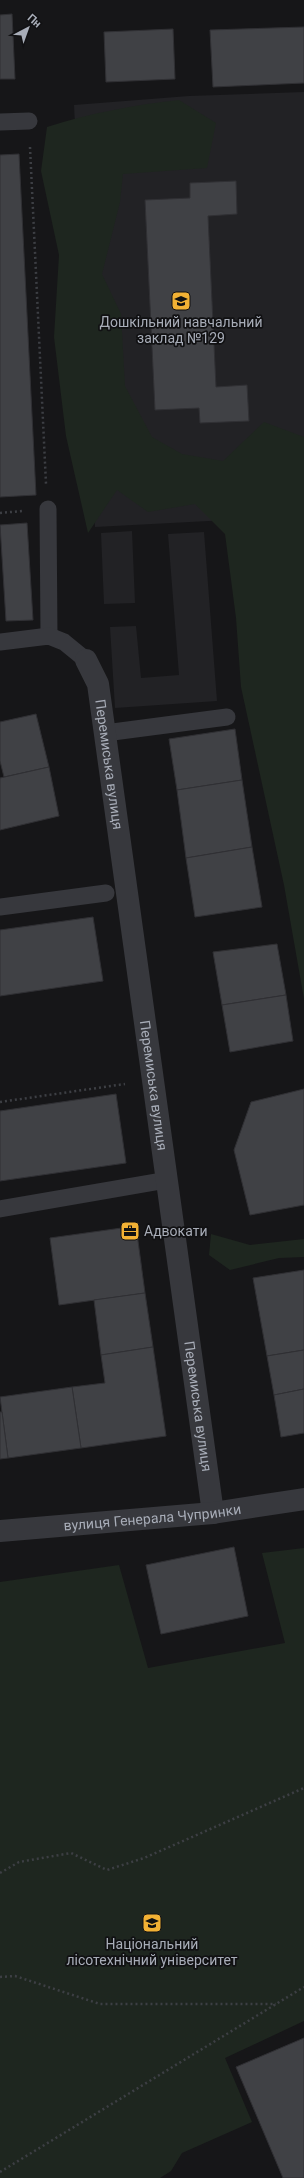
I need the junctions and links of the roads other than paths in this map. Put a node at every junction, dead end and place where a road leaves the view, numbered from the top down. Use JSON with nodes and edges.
{"nodes":[{"id":1,"x":29,"y":121,"type":"road end"},
{"id":2,"x":0,"y":122,"type":"edge"},
{"id":3,"x":48,"y":509,"type":"road end"},
{"id":4,"x":49,"y":636,"type":"junction"},
{"id":5,"x":0,"y":642,"type":"edge"},
{"id":6,"x":86,"y":660,"type":"joint"},
{"id":7,"x":227,"y":717,"type":"dead end"},
{"id":8,"x":105,"y":733,"type":"junction"},
{"id":9,"x":106,"y":893,"type":"dead end"},
{"id":10,"x":0,"y":906,"type":"edge"},
{"id":11,"x":167,"y":1180,"type":"junction"},
{"id":12,"x":0,"y":1209,"type":"edge"},
{"id":13,"x":304,"y":1499,"type":"edge"},
{"id":14,"x":213,"y":1513,"type":"junction"},
{"id":15,"x":0,"y":1531,"type":"edge"}],
"edges":[{"from":1,"to":2,"type":"lane"},
{"from":3,"to":4,"type":"lane"},
{"from":4,"to":5,"type":"lane"},
{"from":4,"to":6,"type":"lane"},
{"from":6,"to":8,"type":"street","name":"Перемиська вулиця"},
{"from":7,"to":8,"type":"lane"},
{"from":8,"to":11,"type":"street","name":"Перемиська вулиця"},
{"from":9,"to":10,"type":"lane"},
{"from":11,"to":12,"type":"lane"},
{"from":11,"to":14,"type":"street","name":"Перемиська вулиця"},
{"from":13,"to":14,"type":"street","name":"вулиця Генерала Чупринки"},
{"from":14,"to":15,"type":"street","name":"вулиця Генерала Чупринки"}]}
